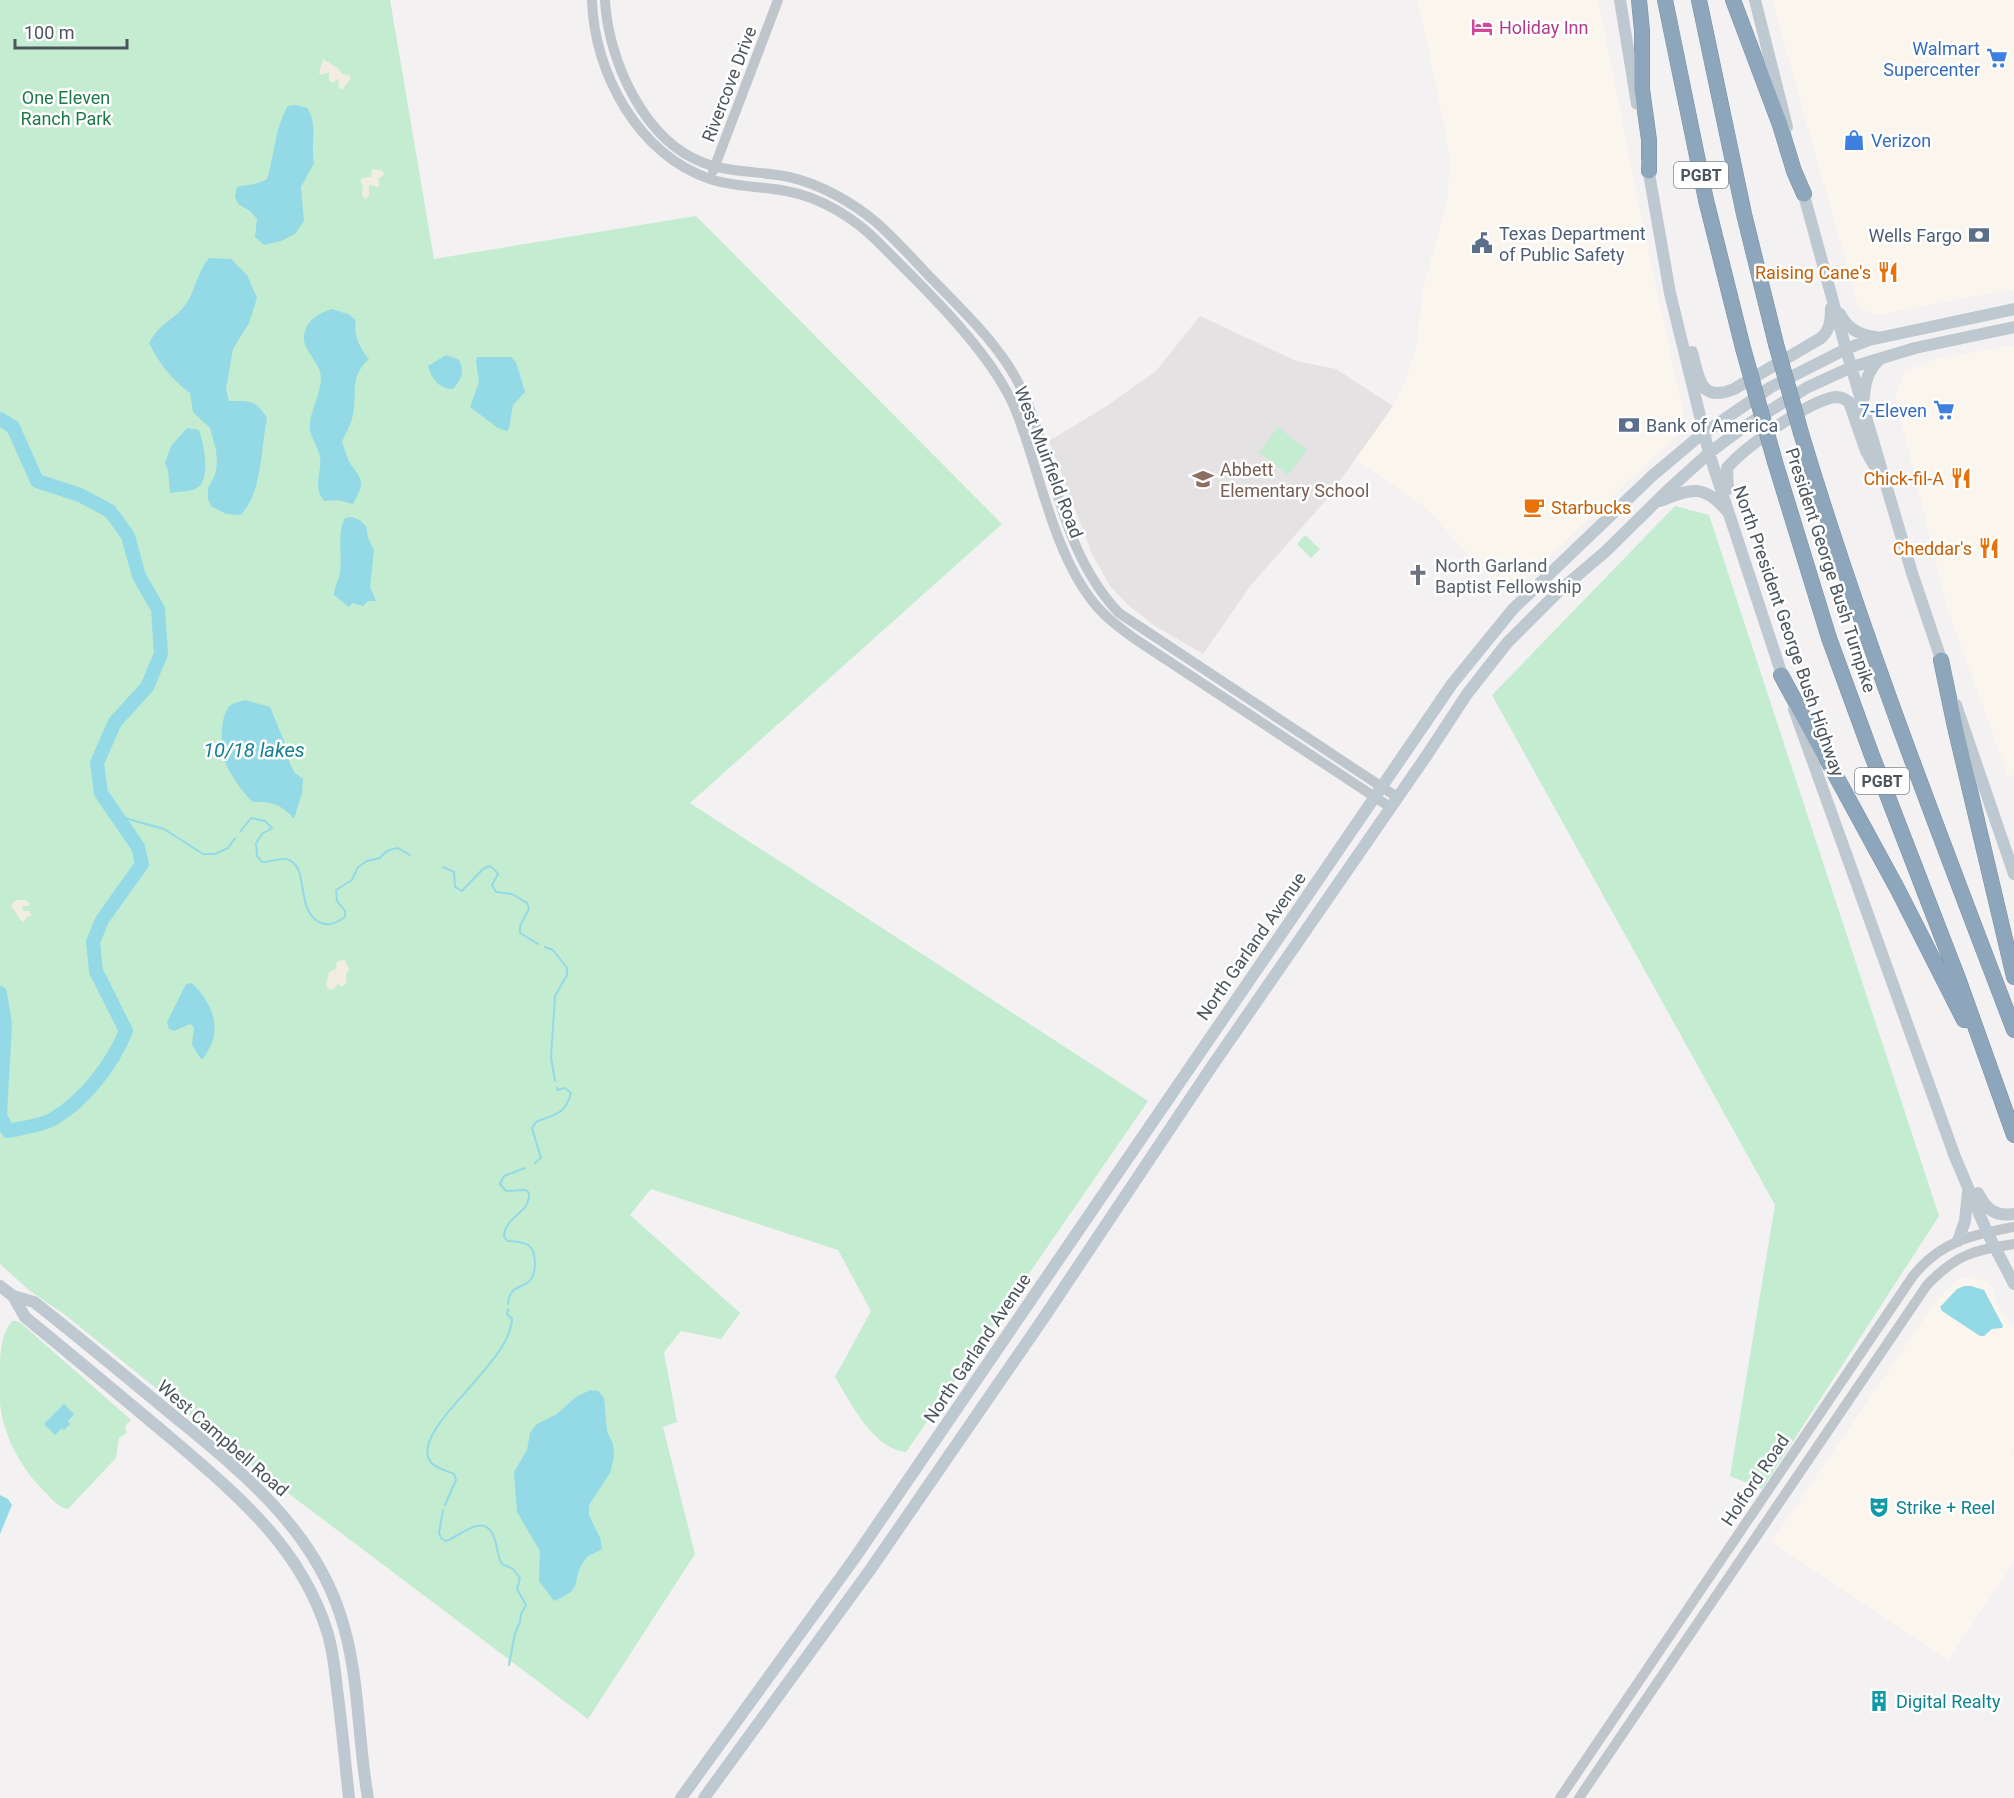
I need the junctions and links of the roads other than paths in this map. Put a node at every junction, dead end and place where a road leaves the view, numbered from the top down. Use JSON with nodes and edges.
{"nodes":[{"id":1,"x":592,"y":0,"type":"edge"},
{"id":2,"x":606,"y":0,"type":"edge"},
{"id":3,"x":778,"y":0,"type":"edge"},
{"id":4,"x":1620,"y":0,"type":"edge"},
{"id":5,"x":1639,"y":0,"type":"edge"},
{"id":6,"x":1665,"y":0,"type":"edge"},
{"id":7,"x":1699,"y":0,"type":"edge"},
{"id":8,"x":1733,"y":0,"type":"edge"},
{"id":9,"x":1755,"y":0,"type":"edge"},
{"id":10,"x":715,"y":166,"type":"junction"},
{"id":11,"x":1649,"y":171,"type":"junction"},
{"id":12,"x":710,"y":179,"type":"junction"},
{"id":13,"x":1803,"y":194,"type":"junction"},
{"id":14,"x":1670,"y":293,"type":"junction"},
{"id":15,"x":1830,"y":294,"type":"junction"},
{"id":16,"x":2014,"y":309,"type":"edge"},
{"id":17,"x":2014,"y":327,"type":"edge"},
{"id":18,"x":1879,"y":338,"type":"junction"},
{"id":19,"x":1846,"y":349,"type":"junction"},
{"id":20,"x":1881,"y":358,"type":"junction"},
{"id":21,"x":1852,"y":367,"type":"junction"},
{"id":22,"x":1863,"y":404,"type":"junction"},
{"id":23,"x":1705,"y":433,"type":"junction"},
{"id":24,"x":1710,"y":453,"type":"junction"},
{"id":25,"x":1885,"y":479,"type":"junction"},
{"id":26,"x":1655,"y":503,"type":"junction"},
{"id":27,"x":1729,"y":514,"type":"junction"},
{"id":28,"x":1941,"y":660,"type":"junction"},
{"id":29,"x":1781,"y":675,"type":"junction"},
{"id":30,"x":1379,"y":792,"type":"junction"},
{"id":31,"x":1397,"y":796,"type":"junction"},
{"id":32,"x":1390,"y":807,"type":"junction"},
{"id":33,"x":2014,"y":874,"type":"edge"},
{"id":34,"x":2014,"y":977,"type":"edge"},
{"id":35,"x":2014,"y":1030,"type":"edge"},
{"id":36,"x":1999,"y":1096,"type":"junction"},
{"id":37,"x":2014,"y":1135,"type":"edge"},
{"id":38,"x":1955,"y":1157,"type":"junction"},
{"id":39,"x":1968,"y":1188,"type":"junction"},
{"id":40,"x":2010,"y":1215,"type":"edge"},
{"id":41,"x":2014,"y":1227,"type":"edge"},
{"id":42,"x":1987,"y":1232,"type":"junction"},
{"id":43,"x":1958,"y":1241,"type":"junction"},
{"id":44,"x":2014,"y":1244,"type":"edge"},
{"id":45,"x":1995,"y":1247,"type":"junction"},
{"id":46,"x":2014,"y":1284,"type":"edge"},
{"id":47,"x":0,"y":1286,"type":"edge"},
{"id":48,"x":13,"y":1296,"type":"junction"},
{"id":49,"x":368,"y":1795,"type":"edge"},
{"id":50,"x":349,"y":1796,"type":"edge"},
{"id":51,"x":681,"y":1798,"type":"edge"},
{"id":52,"x":704,"y":1798,"type":"edge"},
{"id":53,"x":1560,"y":1798,"type":"edge"},
{"id":54,"x":1579,"y":1798,"type":"edge"}],
"edges":[{"from":1,"to":12,"type":"street","name":"West Muirfield Road"},
{"from":2,"to":10,"type":"street","name":"West Muirfield Road"},
{"from":3,"to":10,"type":"street","name":"Rivercove Drive"},
{"from":4,"to":11,"type":"main road","name":"North President George Bush Highway"},
{"from":5,"to":11,"type":"highway"},
{"from":6,"to":36,"type":"highway","name":"President George Bush Turnpike","number":"PGBT","bridge":true},
{"from":7,"to":35,"type":"highway","name":"President George Bush Turnpike","number":"PGBT","bridge":true},
{"from":8,"to":13,"type":"highway"},
{"from":9,"to":13,"type":"main road"},
{"from":10,"to":12,"type":"street","name":"Rivercove Drive"},
{"from":10,"to":30,"type":"street","name":"West Muirfield Road"},
{"from":11,"to":14,"type":"main road","name":"North President George Bush Highway"},
{"from":12,"to":30,"type":"street","name":"West Muirfield Road"},
{"from":13,"to":15,"type":"main road"},
{"from":14,"to":15,"type":"main road"},
{"from":14,"to":23,"type":"main road","name":"North President George Bush Highway"},
{"from":15,"to":18,"type":"main road"},
{"from":15,"to":19,"type":"main road"},
{"from":16,"to":18,"type":"main road","name":"North Garland Avenue"},
{"from":17,"to":20,"type":"main road","name":"North Garland Avenue"},
{"from":18,"to":19,"type":"main road","name":"North Garland Avenue"},
{"from":19,"to":21,"type":"main road"},
{"from":19,"to":23,"type":"main road","name":"North Garland Avenue"},
{"from":20,"to":21,"type":"main road","name":"North Garland Avenue"},
{"from":20,"to":22,"type":"main road"},
{"from":21,"to":22,"type":"main road"},
{"from":21,"to":24,"type":"main road","name":"North Garland Avenue"},
{"from":22,"to":25,"type":"main road"},
{"from":23,"to":24,"type":"main road","name":"North President George Bush Highway"},
{"from":23,"to":30,"type":"main road","name":"North Garland Avenue"},
{"from":24,"to":26,"type":"main road","name":"North Garland Avenue"},
{"from":24,"to":27,"type":"main road","name":"North President George Bush Highway"},
{"from":25,"to":27,"type":"main road"},
{"from":25,"to":28,"type":"main road"},
{"from":26,"to":27,"type":"main road"},
{"from":26,"to":31,"type":"main road","name":"North Garland Avenue"},
{"from":27,"to":29,"type":"main road","name":"North President George Bush Highway"},
{"from":28,"to":33,"type":"main road"},
{"from":28,"to":34,"type":"highway"},
{"from":29,"to":36,"type":"highway"},
{"from":29,"to":38,"type":"main road","name":"North President George Bush Highway"},
{"from":30,"to":31,"type":"street","name":"West Muirfield Road"},
{"from":30,"to":32,"type":"street","name":"West Muirfield Road"},
{"from":30,"to":51,"type":"main road","name":"North Garland Avenue"},
{"from":31,"to":32,"type":"main road","name":"North Garland Avenue"},
{"from":32,"to":52,"type":"main road","name":"North Garland Avenue"},
{"from":36,"to":37,"type":"highway","name":"President George Bush Turnpike","number":"PGBT"},
{"from":38,"to":39,"type":"main road","name":"North President George Bush Highway"},
{"from":38,"to":40,"type":"main road"},
{"from":39,"to":42,"type":"main road","name":"North President George Bush Highway"},
{"from":39,"to":43,"type":"main road"},
{"from":41,"to":42,"type":"street","name":"Holford Road"},
{"from":42,"to":43,"type":"street","name":"Holford Road"},
{"from":42,"to":45,"type":"main road","name":"North President George Bush Highway"},
{"from":43,"to":53,"type":"street","name":"Holford Road"},
{"from":44,"to":45,"type":"street","name":"Holford Road"},
{"from":45,"to":46,"type":"main road","name":"North President George Bush Highway"},
{"from":45,"to":54,"type":"street","name":"Holford Road"},
{"from":47,"to":48,"type":"main road","name":"West Campbell Road"},
{"from":48,"to":49,"type":"main road","name":"West Campbell Road"},
{"from":48,"to":50,"type":"main road","name":"West Campbell Road"},
{"from":49,"to":50,"type":"main road"}]}
